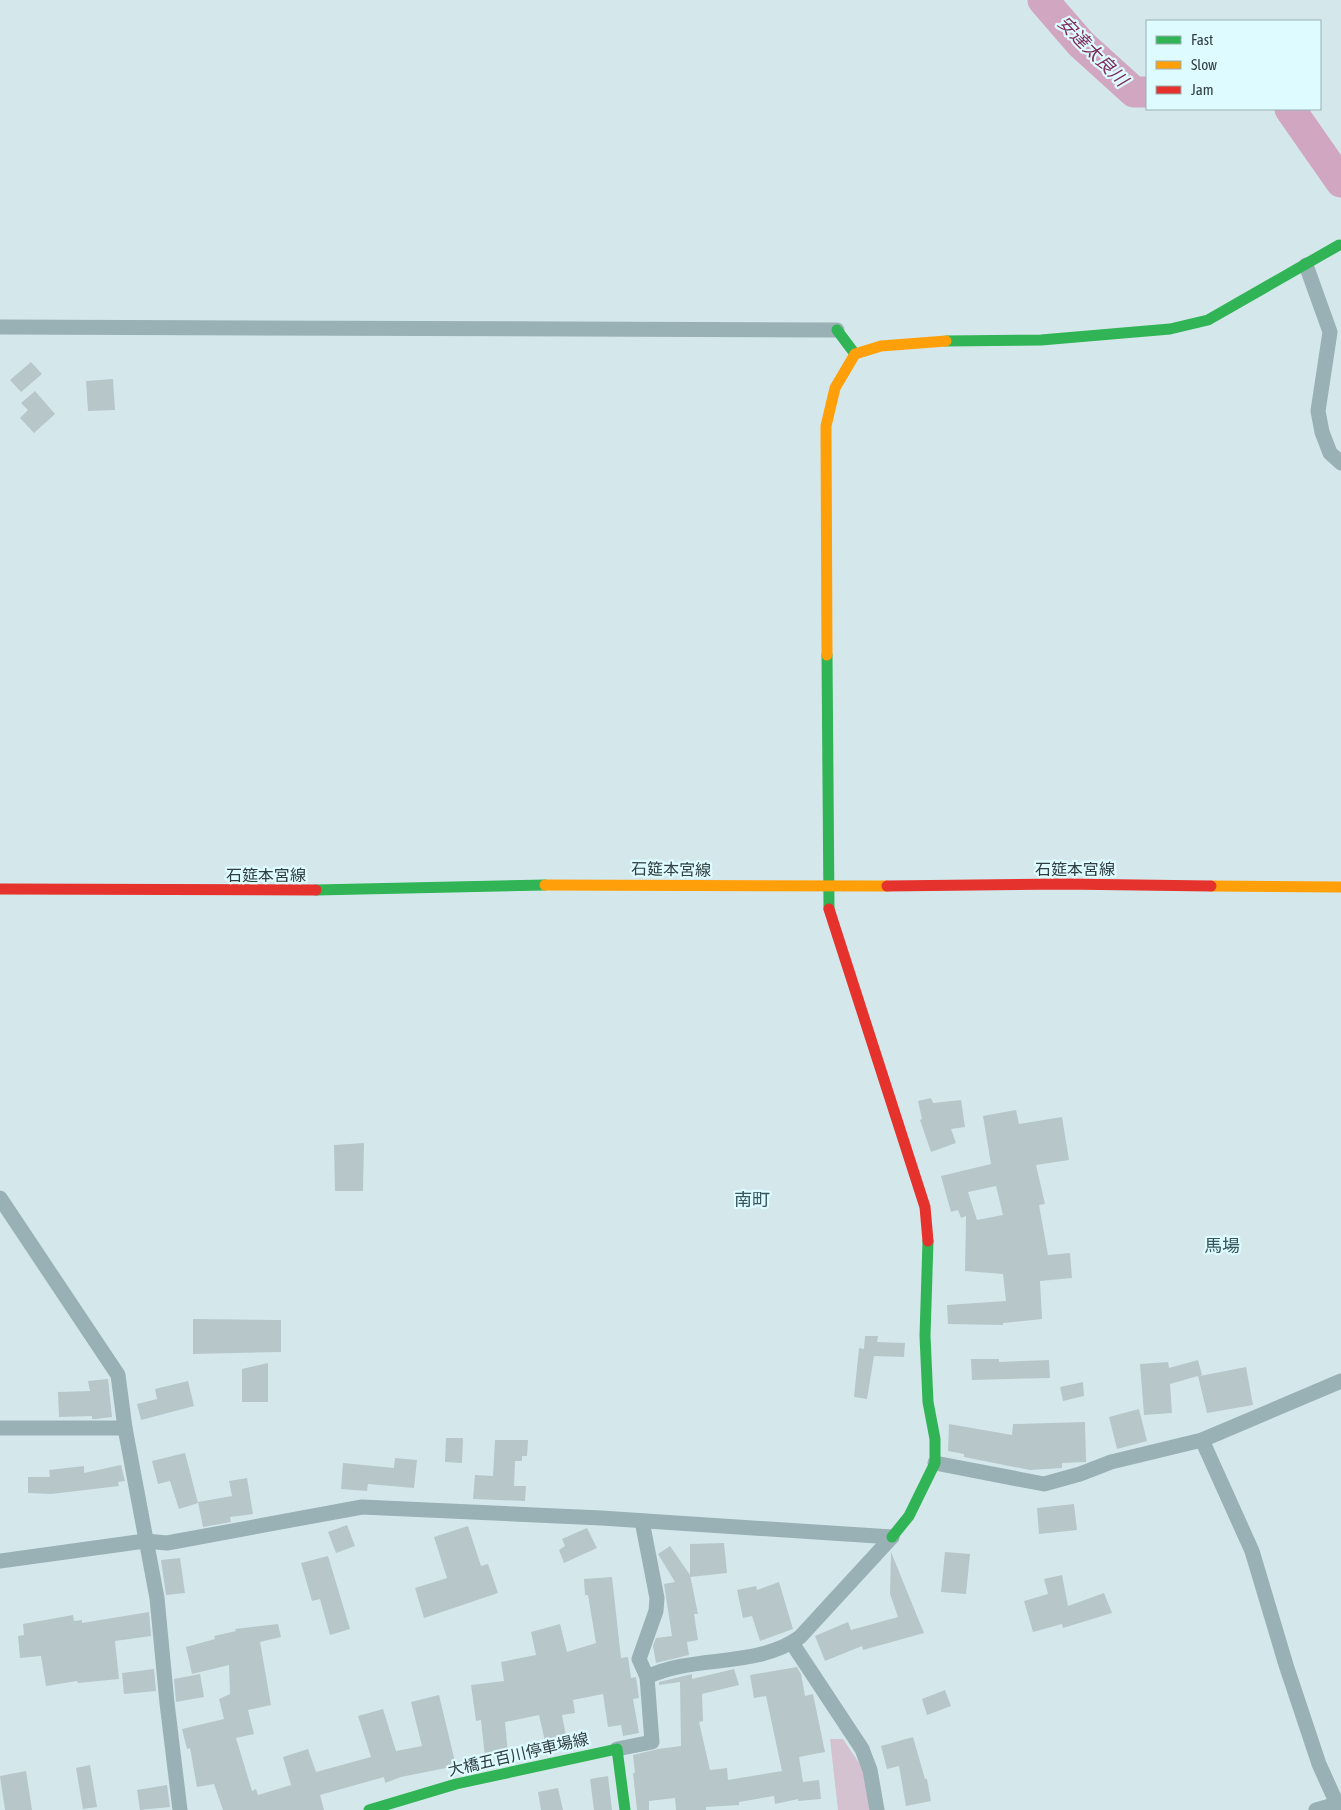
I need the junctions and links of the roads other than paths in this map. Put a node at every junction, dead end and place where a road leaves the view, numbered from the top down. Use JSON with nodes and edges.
{"nodes":[{"id":1,"x":1340,"y":244,"type":"edge"},
{"id":2,"x":1306,"y":265,"type":"junction"},
{"id":3,"x":0,"y":327,"type":"edge"},
{"id":4,"x":837,"y":330,"type":"joint"},
{"id":5,"x":855,"y":354,"type":"junction"},
{"id":6,"x":1341,"y":463,"type":"edge"},
{"id":7,"x":828,"y":887,"type":"junction"},
{"id":8,"x":1341,"y":887,"type":"edge"},
{"id":9,"x":0,"y":889,"type":"edge"},
{"id":10,"x":0,"y":1198,"type":"edge"},
{"id":11,"x":1341,"y":1381,"type":"edge"},
{"id":12,"x":0,"y":1428,"type":"edge"},
{"id":13,"x":125,"y":1428,"type":"junction"},
{"id":14,"x":1202,"y":1440,"type":"junction"},
{"id":15,"x":935,"y":1463,"type":"junction"},
{"id":16,"x":642,"y":1521,"type":"junction"},
{"id":17,"x":892,"y":1537,"type":"junction"},
{"id":18,"x":145,"y":1541,"type":"junction"},
{"id":19,"x":0,"y":1561,"type":"edge"},
{"id":20,"x":792,"y":1642,"type":"junction"},
{"id":21,"x":647,"y":1677,"type":"junction"},
{"id":22,"x":617,"y":1749,"type":"junction"},
{"id":23,"x":1339,"y":1807,"type":"edge"},
{"id":24,"x":180,"y":1810,"type":"edge"},
{"id":25,"x":372,"y":1810,"type":"edge"},
{"id":26,"x":625,"y":1810,"type":"edge"},
{"id":27,"x":877,"y":1810,"type":"edge"},
{"id":28,"x":1316,"y":1810,"type":"edge"}],
"edges":[{"from":1,"to":2,"type":"street"},
{"from":2,"to":5,"type":"street"},
{"from":2,"to":6,"type":"street"},
{"from":3,"to":4,"type":"street"},
{"from":4,"to":5,"type":"street"},
{"from":5,"to":7,"type":"street"},
{"from":7,"to":8,"type":"street","name":"石筵本宮線"},
{"from":7,"to":9,"type":"street","name":"石筵本宮線"},
{"from":7,"to":15,"type":"street"},
{"from":10,"to":13,"type":"street"},
{"from":11,"to":14,"type":"street"},
{"from":12,"to":13,"type":"street"},
{"from":13,"to":18,"type":"street"},
{"from":14,"to":15,"type":"street"},
{"from":14,"to":23,"type":"street"},
{"from":15,"to":17,"type":"street"},
{"from":16,"to":17,"type":"street"},
{"from":16,"to":18,"type":"street"},
{"from":16,"to":21,"type":"street"},
{"from":17,"to":20,"type":"street"},
{"from":18,"to":19,"type":"street"},
{"from":18,"to":24,"type":"street"},
{"from":20,"to":21,"type":"street"},
{"from":20,"to":27,"type":"street"},
{"from":21,"to":22,"type":"street"},
{"from":22,"to":25,"type":"street","name":"大橋五百川停車場線"},
{"from":22,"to":26,"type":"street"},
{"from":23,"to":28,"type":"street"}]}
